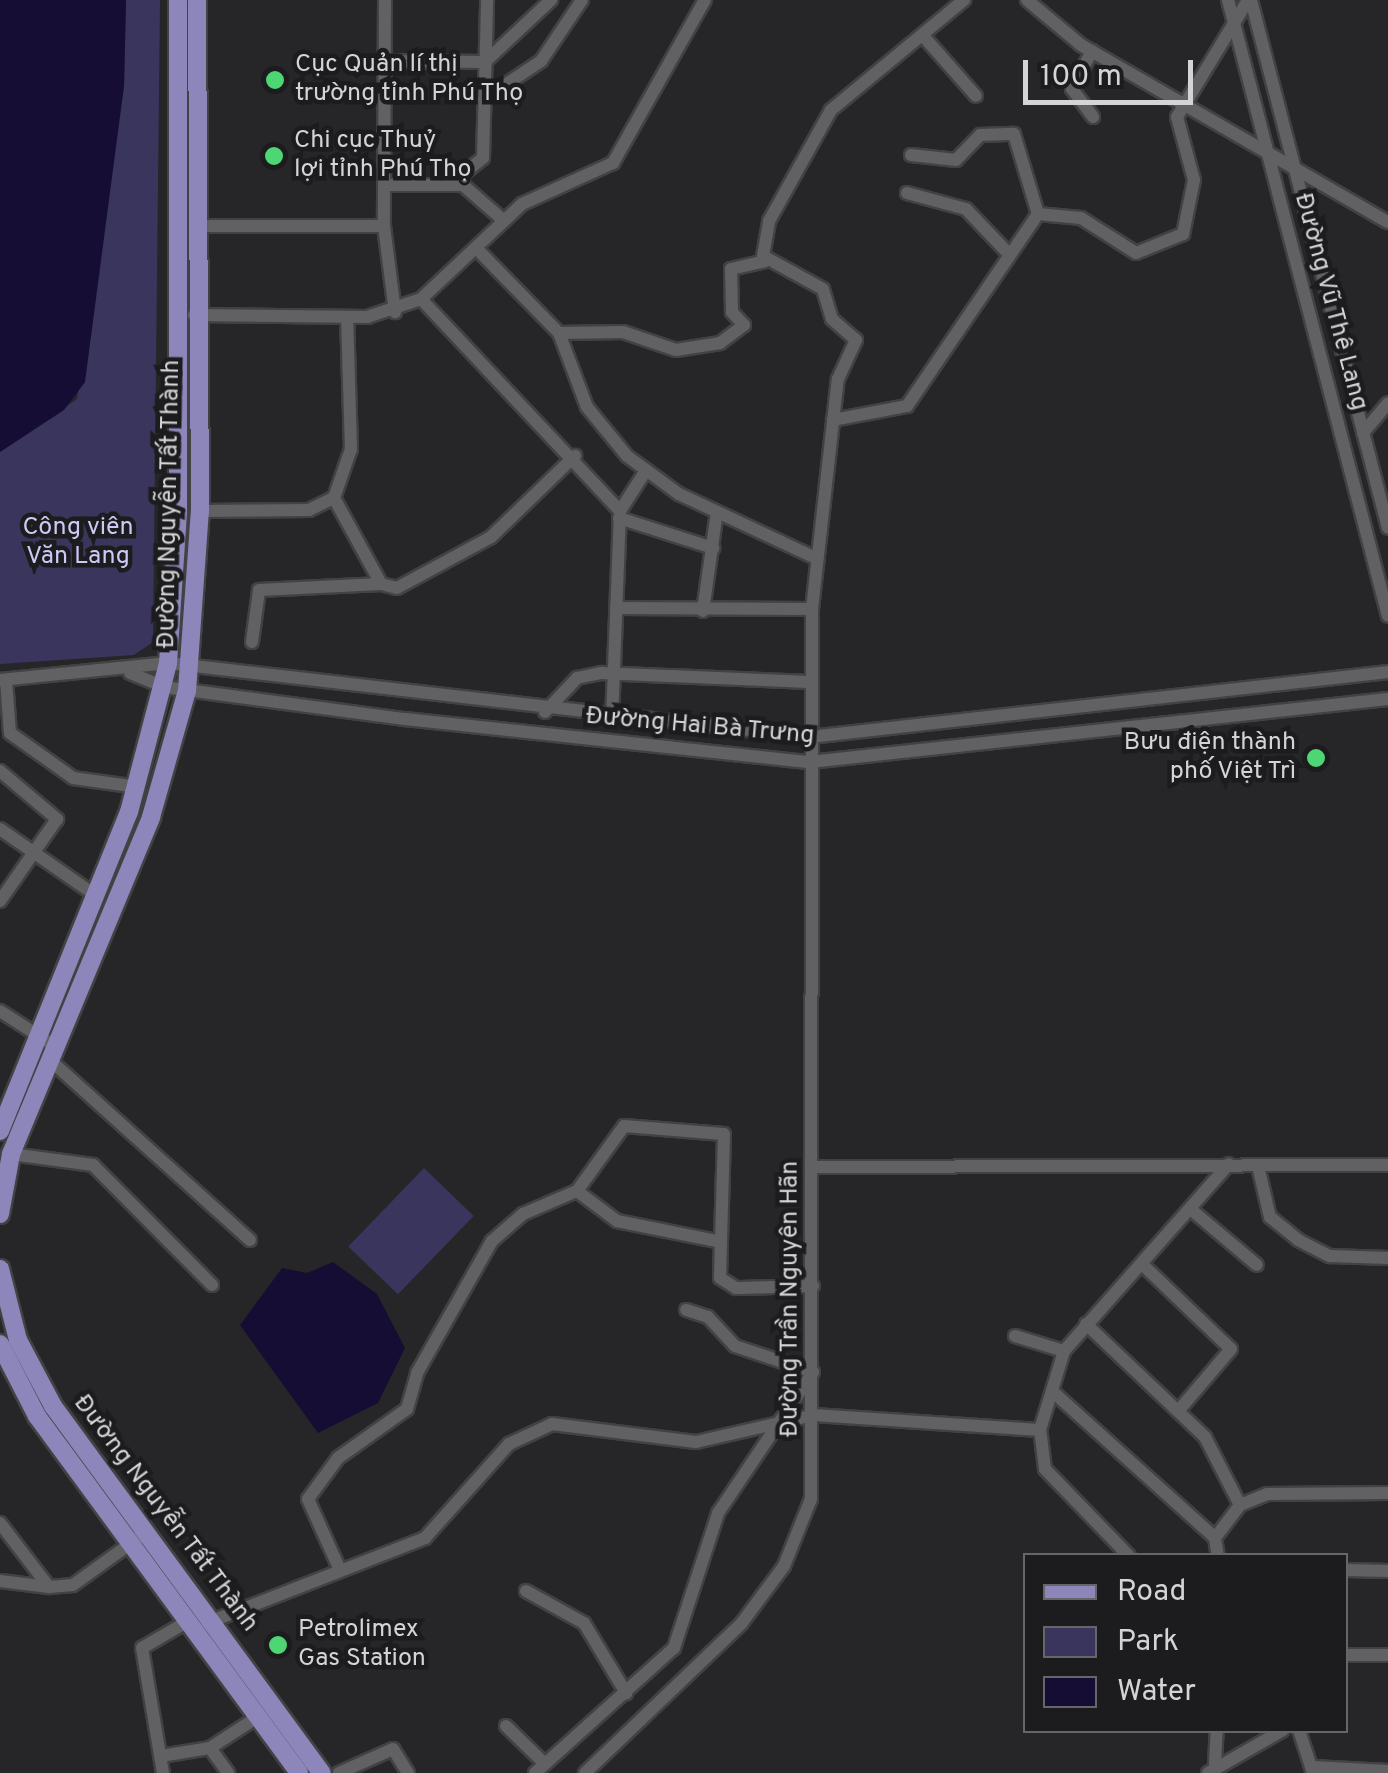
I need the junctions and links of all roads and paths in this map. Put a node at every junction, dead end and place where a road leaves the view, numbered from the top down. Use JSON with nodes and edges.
{"nodes":[{"id":1,"x":178,"y":0,"type":"edge"},
{"id":2,"x":198,"y":0,"type":"edge"},
{"id":3,"x":385,"y":0,"type":"edge"},
{"id":4,"x":487,"y":0,"type":"edge"},
{"id":5,"x":552,"y":0,"type":"edge"},
{"id":6,"x":582,"y":0,"type":"edge"},
{"id":7,"x":706,"y":0,"type":"edge"},
{"id":8,"x":964,"y":0,"type":"edge"},
{"id":9,"x":1027,"y":0,"type":"edge"},
{"id":10,"x":1228,"y":0,"type":"edge"},
{"id":11,"x":1250,"y":0,"type":"edge"},
{"id":12,"x":1235,"y":26,"type":"junction"},
{"id":13,"x":925,"y":38,"type":"junction"},
{"id":14,"x":1092,"y":50,"type":"junction"},
{"id":15,"x":385,"y":61,"type":"junction"},
{"id":16,"x":485,"y":62,"type":"junction"},
{"id":17,"x":976,"y":96,"type":"dead end"},
{"id":18,"x":484,"y":99,"type":"junction"},
{"id":19,"x":1183,"y":99,"type":"junction"},
{"id":20,"x":1094,"y":117,"type":"dead end"},
{"id":21,"x":1267,"y":151,"type":"junction"},
{"id":22,"x":911,"y":154,"type":"dead end"},
{"id":23,"x":1294,"y":168,"type":"junction"},
{"id":24,"x":452,"y":183,"type":"junction"},
{"id":25,"x":384,"y":185,"type":"junction"},
{"id":26,"x":907,"y":192,"type":"dead end"},
{"id":27,"x":1038,"y":214,"type":"junction"},
{"id":28,"x":502,"y":219,"type":"junction"},
{"id":29,"x":1388,"y":222,"type":"edge"},
{"id":30,"x":197,"y":226,"type":"junction"},
{"id":31,"x":384,"y":226,"type":"junction"},
{"id":32,"x":476,"y":248,"type":"junction"},
{"id":33,"x":1006,"y":251,"type":"junction"},
{"id":34,"x":766,"y":261,"type":"junction"},
{"id":35,"x":421,"y":300,"type":"junction"},
{"id":36,"x":395,"y":312,"type":"junction"},
{"id":37,"x":176,"y":315,"type":"junction"},
{"id":38,"x":198,"y":315,"type":"junction"},
{"id":39,"x":347,"y":318,"type":"junction"},
{"id":40,"x":559,"y":332,"type":"junction"},
{"id":41,"x":1388,"y":404,"type":"edge"},
{"id":42,"x":834,"y":420,"type":"junction"},
{"id":43,"x":1363,"y":433,"type":"junction"},
{"id":44,"x":575,"y":456,"type":"junction"},
{"id":45,"x":645,"y":472,"type":"junction"},
{"id":46,"x":334,"y":498,"type":"junction"},
{"id":47,"x":200,"y":511,"type":"junction"},
{"id":48,"x":717,"y":512,"type":"junction"},
{"id":49,"x":620,"y":515,"type":"junction"},
{"id":50,"x":1388,"y":528,"type":"edge"},
{"id":51,"x":713,"y":548,"type":"junction"},
{"id":52,"x":818,"y":559,"type":"junction"},
{"id":53,"x":381,"y":584,"type":"junction"},
{"id":54,"x":616,"y":608,"type":"junction"},
{"id":55,"x":812,"y":609,"type":"junction"},
{"id":56,"x":704,"y":611,"type":"junction"},
{"id":57,"x":1388,"y":616,"type":"edge"},
{"id":58,"x":252,"y":642,"type":"dead end"},
{"id":59,"x":168,"y":663,"type":"junction"},
{"id":60,"x":191,"y":666,"type":"junction"},
{"id":61,"x":1388,"y":672,"type":"edge"},
{"id":62,"x":130,"y":673,"type":"junction"},
{"id":63,"x":617,"y":674,"type":"junction"},
{"id":64,"x":3,"y":680,"type":"edge"},
{"id":65,"x":809,"y":682,"type":"junction"},
{"id":66,"x":164,"y":687,"type":"junction"},
{"id":67,"x":187,"y":691,"type":"junction"},
{"id":68,"x":1388,"y":699,"type":"edge"},
{"id":69,"x":545,"y":712,"type":"junction"},
{"id":70,"x":612,"y":720,"type":"junction"},
{"id":71,"x":810,"y":737,"type":"junction"},
{"id":72,"x":810,"y":762,"type":"junction"},
{"id":73,"x":0,"y":771,"type":"edge"},
{"id":74,"x":136,"y":786,"type":"junction"},
{"id":75,"x":0,"y":829,"type":"edge"},
{"id":76,"x":37,"y":856,"type":"junction"},
{"id":77,"x":98,"y":897,"type":"junction"},
{"id":78,"x":0,"y":901,"type":"edge"},
{"id":79,"x":0,"y":1011,"type":"edge"},
{"id":80,"x":39,"y":1039,"type":"junction"},
{"id":81,"x":53,"y":1054,"type":"junction"},
{"id":82,"x":0,"y":1131,"type":"edge"},
{"id":83,"x":11,"y":1154,"type":"junction"},
{"id":84,"x":1229,"y":1164,"type":"junction"},
{"id":85,"x":1388,"y":1165,"type":"edge"},
{"id":86,"x":1258,"y":1166,"type":"junction"},
{"id":87,"x":813,"y":1167,"type":"junction"},
{"id":88,"x":577,"y":1191,"type":"junction"},
{"id":89,"x":1194,"y":1212,"type":"junction"},
{"id":90,"x":0,"y":1214,"type":"edge"},
{"id":91,"x":250,"y":1240,"type":"dead end"},
{"id":92,"x":721,"y":1242,"type":"junction"},
{"id":93,"x":1388,"y":1258,"type":"edge"},
{"id":94,"x":1256,"y":1265,"type":"dead end"},
{"id":95,"x":1144,"y":1266,"type":"junction"},
{"id":96,"x":0,"y":1269,"type":"edge"},
{"id":97,"x":212,"y":1285,"type":"dead end"},
{"id":98,"x":813,"y":1286,"type":"junction"},
{"id":99,"x":686,"y":1310,"type":"dead end"},
{"id":100,"x":4,"y":1314,"type":"edge"},
{"id":101,"x":1086,"y":1324,"type":"junction"},
{"id":102,"x":1014,"y":1336,"type":"dead end"},
{"id":103,"x":0,"y":1344,"type":"edge"},
{"id":104,"x":1064,"y":1351,"type":"junction"},
{"id":105,"x":813,"y":1372,"type":"junction"},
{"id":106,"x":1052,"y":1390,"type":"junction"},
{"id":107,"x":1180,"y":1409,"type":"junction"},
{"id":108,"x":814,"y":1415,"type":"junction"},
{"id":109,"x":776,"y":1424,"type":"junction"},
{"id":110,"x":1040,"y":1430,"type":"junction"},
{"id":111,"x":1388,"y":1494,"type":"edge"},
{"id":112,"x":1240,"y":1506,"type":"junction"},
{"id":113,"x":0,"y":1523,"type":"edge"},
{"id":114,"x":140,"y":1536,"type":"junction"},
{"id":115,"x":1215,"y":1538,"type":"junction"},
{"id":116,"x":1127,"y":1553,"type":"edge"},
{"id":117,"x":1218,"y":1553,"type":"edge"},
{"id":118,"x":340,"y":1570,"type":"junction"},
{"id":119,"x":1348,"y":1570,"type":"edge"},
{"id":120,"x":1388,"y":1571,"type":"edge"},
{"id":121,"x":0,"y":1581,"type":"edge"},
{"id":122,"x":49,"y":1587,"type":"junction"},
{"id":123,"x":526,"y":1591,"type":"dead end"},
{"id":124,"x":200,"y":1623,"type":"junction"},
{"id":125,"x":1348,"y":1655,"type":"edge"},
{"id":126,"x":1388,"y":1655,"type":"edge"},
{"id":127,"x":626,"y":1693,"type":"junction"},
{"id":128,"x":259,"y":1716,"type":"junction"},
{"id":129,"x":506,"y":1726,"type":"dead end"},
{"id":130,"x":1217,"y":1733,"type":"edge"},
{"id":131,"x":1278,"y":1733,"type":"edge"},
{"id":132,"x":1301,"y":1733,"type":"edge"},
{"id":133,"x":210,"y":1748,"type":"junction"},
{"id":134,"x":161,"y":1756,"type":"junction"},
{"id":135,"x":539,"y":1768,"type":"edge"},
{"id":136,"x":1211,"y":1768,"type":"edge"},
{"id":137,"x":1313,"y":1770,"type":"edge"},
{"id":138,"x":1388,"y":1771,"type":"edge"},
{"id":139,"x":164,"y":1773,"type":"edge"},
{"id":140,"x":228,"y":1773,"type":"edge"},
{"id":141,"x":299,"y":1773,"type":"edge"},
{"id":142,"x":322,"y":1773,"type":"edge"},
{"id":143,"x":340,"y":1773,"type":"edge"},
{"id":144,"x":408,"y":1773,"type":"edge"},
{"id":145,"x":585,"y":1773,"type":"edge"}],
"edges":[{"from":1,"to":37,"type":"main road","name":"Đường Nguyễn Tất Thành"},
{"from":2,"to":30,"type":"main road","name":"Đường Nguyễn Tất Thành"},
{"from":3,"to":15,"type":"street"},
{"from":4,"to":16,"type":"street"},
{"from":5,"to":16,"type":"street"},
{"from":6,"to":18,"type":"street"},
{"from":7,"to":28,"type":"street"},
{"from":8,"to":13,"type":"street"},
{"from":9,"to":14,"type":"street"},
{"from":10,"to":12,"type":"street","name":"Đường Vũ Thê Lang"},
{"from":11,"to":12,"type":"street"},
{"from":11,"to":23,"type":"street","name":"Đường Vũ Thê Lang"},
{"from":12,"to":19,"type":"street"},
{"from":12,"to":21,"type":"street","name":"Đường Vũ Thê Lang"},
{"from":13,"to":17,"type":"street"},
{"from":13,"to":34,"type":"street"},
{"from":14,"to":19,"type":"street"},
{"from":14,"to":20,"type":"street"},
{"from":15,"to":16,"type":"street"},
{"from":15,"to":25,"type":"street"},
{"from":16,"to":18,"type":"street"},
{"from":18,"to":24,"type":"street"},
{"from":19,"to":21,"type":"street"},
{"from":19,"to":27,"type":"street"},
{"from":21,"to":23,"type":"street"},
{"from":21,"to":57,"type":"street","name":"Đường Vũ Thê Lang"},
{"from":22,"to":27,"type":"street"},
{"from":23,"to":29,"type":"street"},
{"from":23,"to":43,"type":"street","name":"Đường Vũ Thê Lang"},
{"from":24,"to":25,"type":"street"},
{"from":24,"to":28,"type":"street"},
{"from":25,"to":31,"type":"street"},
{"from":26,"to":33,"type":"street"},
{"from":27,"to":33,"type":"street"},
{"from":28,"to":32,"type":"street"},
{"from":30,"to":31,"type":"street"},
{"from":30,"to":38,"type":"main road","name":"Đường Nguyễn Tất Thành"},
{"from":31,"to":36,"type":"street"},
{"from":32,"to":35,"type":"street"},
{"from":32,"to":40,"type":"street"},
{"from":33,"to":42,"type":"street"},
{"from":34,"to":40,"type":"street"},
{"from":34,"to":42,"type":"street","name":"Đường Trần Nguyên Hãn"},
{"from":35,"to":36,"type":"street"},
{"from":35,"to":44,"type":"street"},
{"from":36,"to":39,"type":"street"},
{"from":37,"to":38,"type":"street"},
{"from":37,"to":59,"type":"main road","name":"Đường Nguyễn Tất Thành"},
{"from":38,"to":39,"type":"street"},
{"from":38,"to":47,"type":"main road","name":"Đường Nguyễn Tất Thành"},
{"from":39,"to":46,"type":"street"},
{"from":40,"to":45,"type":"street"},
{"from":41,"to":43,"type":"street"},
{"from":42,"to":52,"type":"street","name":"Đường Trần Nguyên Hãn"},
{"from":43,"to":50,"type":"street","name":"Đường Vũ Thê Lang"},
{"from":44,"to":49,"type":"street"},
{"from":44,"to":53,"type":"street"},
{"from":45,"to":48,"type":"street"},
{"from":45,"to":49,"type":"street"},
{"from":46,"to":47,"type":"street"},
{"from":46,"to":53,"type":"street"},
{"from":47,"to":60,"type":"main road","name":"Đường Nguyễn Tất Thành"},
{"from":48,"to":51,"type":"street"},
{"from":48,"to":52,"type":"street"},
{"from":49,"to":51,"type":"street"},
{"from":49,"to":54,"type":"street"},
{"from":51,"to":56,"type":"street"},
{"from":52,"to":55,"type":"street","name":"Đường Trần Nguyên Hãn"},
{"from":53,"to":58,"type":"street"},
{"from":54,"to":56,"type":"street"},
{"from":54,"to":63,"type":"street"},
{"from":55,"to":56,"type":"street"},
{"from":55,"to":65,"type":"street","name":"Đường Trần Nguyên Hãn"},
{"from":59,"to":60,"type":"street","name":"Đường Hai Bà Trưng"},
{"from":59,"to":62,"type":"street","name":"Đường Hai Bà Trưng"},
{"from":59,"to":66,"type":"main road","name":"Đường Nguyễn Tất Thành"},
{"from":60,"to":67,"type":"main road","name":"Đường Nguyễn Tất Thành"},
{"from":60,"to":69,"type":"street","name":"Đường Hai Bà Trưng"},
{"from":61,"to":71,"type":"street","name":"Đường Hai Bà Trưng"},
{"from":62,"to":64,"type":"street","name":"Đường Hai Bà Trưng"},
{"from":62,"to":66,"type":"street","name":"Đường Hai Bà Trưng"},
{"from":63,"to":65,"type":"street"},
{"from":63,"to":69,"type":"street"},
{"from":63,"to":70,"type":"street"},
{"from":64,"to":74,"type":"street"},
{"from":65,"to":71,"type":"street","name":"Đường Trần Nguyên Hãn"},
{"from":66,"to":67,"type":"street","name":"Đường Hai Bà Trưng"},
{"from":66,"to":74,"type":"main road","name":"Đường Nguyễn Tất Thành"},
{"from":67,"to":72,"type":"street","name":"Đường Hai Bà Trưng"},
{"from":67,"to":81,"type":"main road","name":"Đường Nguyễn Tất Thành"},
{"from":68,"to":72,"type":"street","name":"Đường Hai Bà Trưng"},
{"from":69,"to":70,"type":"street","name":"Đường Hai Bà Trưng"},
{"from":70,"to":71,"type":"street","name":"Đường Hai Bà Trưng"},
{"from":71,"to":72,"type":"street","name":"Đường Trần Nguyên Hãn"},
{"from":72,"to":87,"type":"street","name":"Đường Trần Nguyên Hãn"},
{"from":73,"to":76,"type":"street"},
{"from":74,"to":77,"type":"main road","name":"Đường Nguyễn Tất Thành"},
{"from":75,"to":76,"type":"street"},
{"from":76,"to":77,"type":"street"},
{"from":76,"to":78,"type":"street"},
{"from":77,"to":80,"type":"main road","name":"Đường Nguyễn Tất Thành"},
{"from":79,"to":80,"type":"street"},
{"from":80,"to":81,"type":"street"},
{"from":80,"to":82,"type":"main road","name":"Đường Nguyễn Tất Thành"},
{"from":81,"to":83,"type":"main road","name":"Đường Nguyễn Tất Thành"},
{"from":81,"to":91,"type":"street"},
{"from":83,"to":90,"type":"main road","name":"Đường Nguyễn Tất Thành"},
{"from":83,"to":97,"type":"street"},
{"from":84,"to":86,"type":"street"},
{"from":84,"to":87,"type":"street"},
{"from":84,"to":89,"type":"street"},
{"from":85,"to":86,"type":"street"},
{"from":86,"to":93,"type":"street"},
{"from":87,"to":98,"type":"street","name":"Đường Trần Nguyên Hãn"},
{"from":88,"to":92,"type":"street"},
{"from":88,"to":92,"type":"street"},
{"from":88,"to":118,"type":"street"},
{"from":89,"to":94,"type":"street"},
{"from":89,"to":95,"type":"street"},
{"from":92,"to":98,"type":"street"},
{"from":95,"to":101,"type":"street"},
{"from":95,"to":107,"type":"street"},
{"from":96,"to":100,"type":"main road","name":"Đường Nguyễn Tất Thành"},
{"from":98,"to":105,"type":"street","name":"Đường Trần Nguyên Hãn"},
{"from":99,"to":105,"type":"street"},
{"from":100,"to":114,"type":"main road","name":"Đường Nguyễn Tất Thành"},
{"from":101,"to":104,"type":"street"},
{"from":101,"to":107,"type":"street"},
{"from":102,"to":104,"type":"street"},
{"from":103,"to":114,"type":"main road","name":"Đường Nguyễn Tất Thành"},
{"from":104,"to":106,"type":"street"},
{"from":105,"to":108,"type":"street","name":"Đường Trần Nguyên Hãn"},
{"from":105,"to":109,"type":"street"},
{"from":106,"to":110,"type":"street"},
{"from":106,"to":115,"type":"street"},
{"from":107,"to":112,"type":"street"},
{"from":108,"to":109,"type":"street"},
{"from":108,"to":110,"type":"street"},
{"from":108,"to":145,"type":"street","name":"Đường Trần Nguyên Hãn"},
{"from":109,"to":118,"type":"street"},
{"from":109,"to":127,"type":"street"},
{"from":110,"to":116,"type":"street"},
{"from":111,"to":112,"type":"street"},
{"from":112,"to":115,"type":"street"},
{"from":113,"to":122,"type":"street"},
{"from":114,"to":122,"type":"street"},
{"from":114,"to":124,"type":"main road","name":"Đường Nguyễn Tất Thành"},
{"from":115,"to":117,"type":"street"},
{"from":118,"to":124,"type":"street"},
{"from":119,"to":120,"type":"street"},
{"from":121,"to":122,"type":"street"},
{"from":123,"to":127,"type":"street"},
{"from":124,"to":128,"type":"main road","name":"Đường Nguyễn Tất Thành"},
{"from":124,"to":134,"type":"street"},
{"from":124,"to":142,"type":"main road","name":"Đường Nguyễn Tất Thành"},
{"from":125,"to":126,"type":"street"},
{"from":127,"to":135,"type":"street"},
{"from":128,"to":133,"type":"street"},
{"from":128,"to":141,"type":"main road","name":"Đường Nguyễn Tất Thành"},
{"from":129,"to":135,"type":"street"},
{"from":130,"to":136,"type":"street"},
{"from":131,"to":136,"type":"street"},
{"from":132,"to":137,"type":"street"},
{"from":133,"to":134,"type":"street"},
{"from":133,"to":140,"type":"street"},
{"from":134,"to":139,"type":"street"},
{"from":137,"to":138,"type":"street"},
{"from":143,"to":144,"type":"street"}]}
